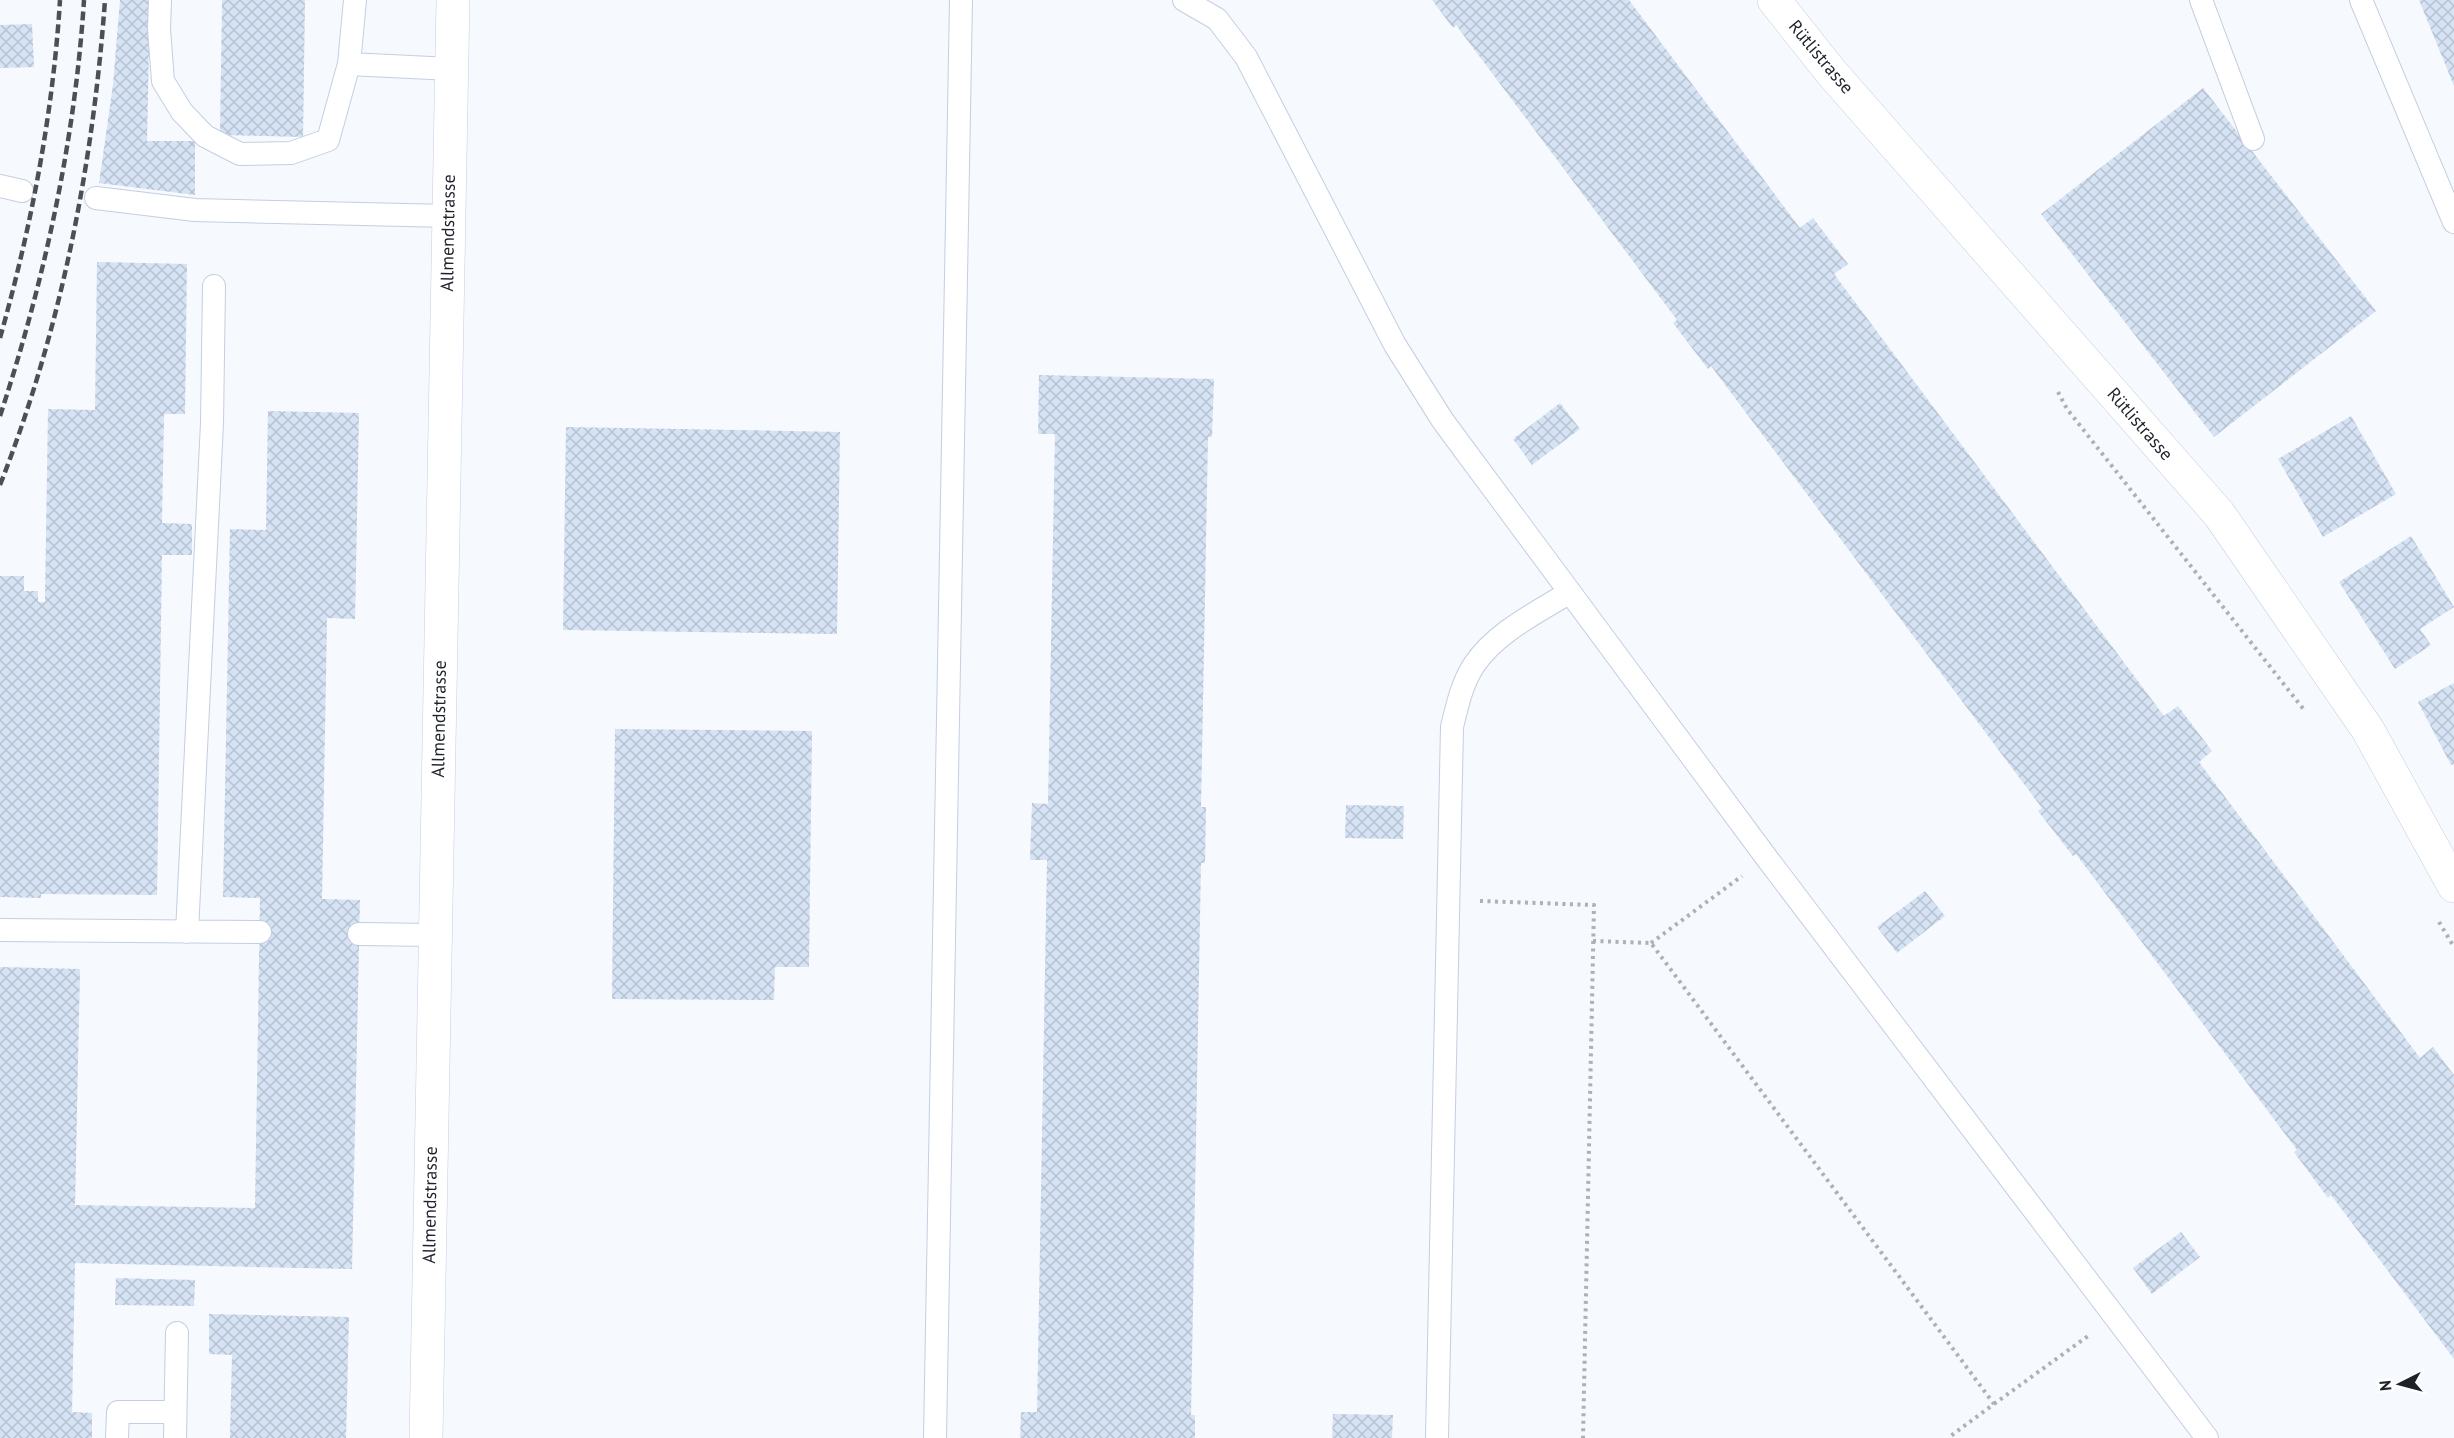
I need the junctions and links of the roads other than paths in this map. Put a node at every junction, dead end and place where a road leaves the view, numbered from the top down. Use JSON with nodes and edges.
{"nodes":[{"id":1,"x":160,"y":0,"type":"edge"},
{"id":2,"x":355,"y":0,"type":"edge"},
{"id":3,"x":453,"y":0,"type":"edge"},
{"id":4,"x":961,"y":0,"type":"edge"},
{"id":5,"x":1184,"y":0,"type":"edge"},
{"id":6,"x":1774,"y":0,"type":"edge"},
{"id":7,"x":2201,"y":0,"type":"edge"},
{"id":8,"x":2361,"y":0,"type":"edge"},
{"id":9,"x":349,"y":64,"type":"junction"},
{"id":10,"x":452,"y":69,"type":"junction"},
{"id":11,"x":2253,"y":139,"type":"dead end"},
{"id":12,"x":0,"y":186,"type":"edge"},
{"id":13,"x":22,"y":190,"type":"dead end"},
{"id":14,"x":96,"y":198,"type":"dead end"},
{"id":15,"x":448,"y":216,"type":"junction"},
{"id":16,"x":2454,"y":222,"type":"edge"},
{"id":17,"x":213,"y":286,"type":"dead end"},
{"id":18,"x":1570,"y":592,"type":"junction"},
{"id":19,"x":2454,"y":886,"type":"edge"},
{"id":20,"x":0,"y":930,"type":"edge"},
{"id":21,"x":187,"y":932,"type":"junction"},
{"id":22,"x":260,"y":932,"type":"dead end"},
{"id":23,"x":359,"y":934,"type":"dead end"},
{"id":24,"x":435,"y":934,"type":"junction"},
{"id":25,"x":177,"y":1334,"type":"dead end"},
{"id":26,"x":175,"y":1412,"type":"junction"},
{"id":27,"x":117,"y":1438,"type":"edge"},
{"id":28,"x":175,"y":1438,"type":"edge"},
{"id":29,"x":426,"y":1438,"type":"edge"},
{"id":30,"x":935,"y":1438,"type":"edge"},
{"id":31,"x":1437,"y":1438,"type":"edge"},
{"id":32,"x":2207,"y":1438,"type":"edge"}],
"edges":[{"from":1,"to":9,"type":"lane"},
{"from":2,"to":9,"type":"lane"},
{"from":3,"to":10,"type":"main road","name":"Allmendstrasse"},
{"from":4,"to":30,"type":"lane"},
{"from":5,"to":18,"type":"lane"},
{"from":6,"to":19,"type":"main road","name":"Rütlistrasse"},
{"from":7,"to":11,"type":"lane"},
{"from":8,"to":16,"type":"lane"},
{"from":9,"to":10,"type":"lane"},
{"from":10,"to":15,"type":"main road","name":"Allmendstrasse"},
{"from":12,"to":13,"type":"lane"},
{"from":14,"to":15,"type":"lane"},
{"from":15,"to":24,"type":"main road","name":"Allmendstrasse"},
{"from":17,"to":21,"type":"lane"},
{"from":18,"to":31,"type":"lane"},
{"from":18,"to":32,"type":"lane"},
{"from":20,"to":21,"type":"lane"},
{"from":21,"to":22,"type":"lane"},
{"from":23,"to":24,"type":"lane"},
{"from":24,"to":29,"type":"main road","name":"Allmendstrasse"},
{"from":25,"to":26,"type":"lane"},
{"from":26,"to":27,"type":"lane"},
{"from":26,"to":28,"type":"lane"}]}
